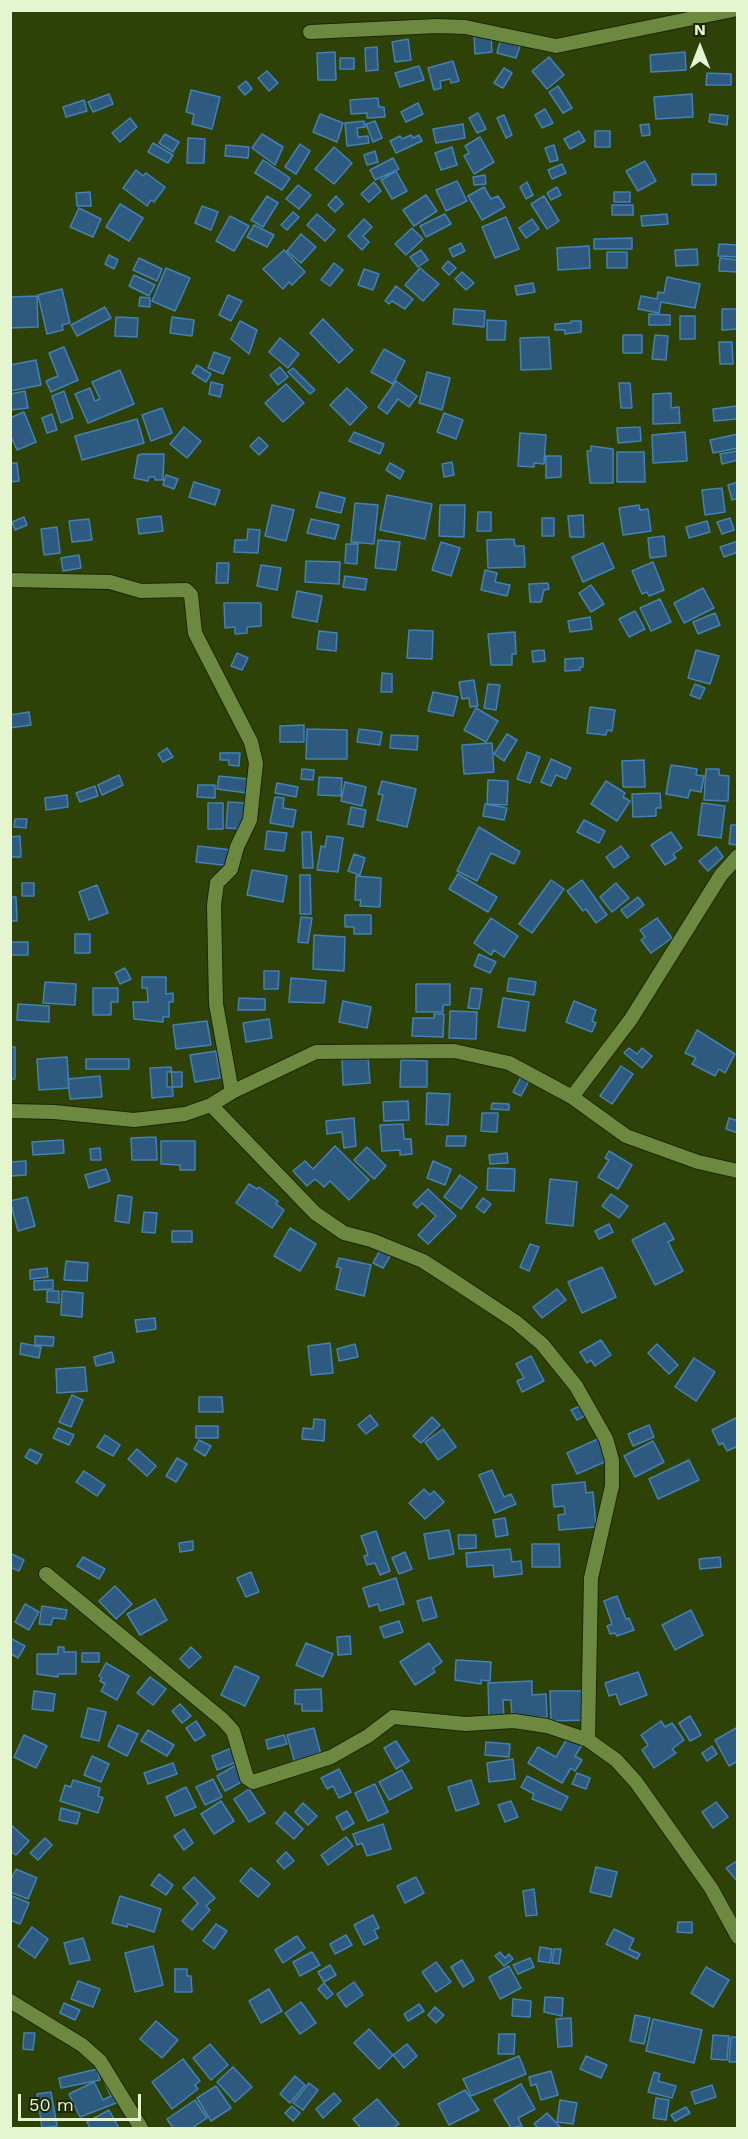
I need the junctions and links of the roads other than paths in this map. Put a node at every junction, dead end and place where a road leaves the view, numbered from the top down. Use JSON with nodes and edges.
{"nodes":[{"id":1,"x":733,"y":10,"type":"edge"},
{"id":2,"x":310,"y":32,"type":"dead end"},
{"id":3,"x":10,"y":580,"type":"edge"},
{"id":4,"x":738,"y":856,"type":"edge"},
{"id":5,"x":232,"y":1092,"type":"junction"},
{"id":6,"x":572,"y":1097,"type":"junction"},
{"id":7,"x":211,"y":1105,"type":"junction"},
{"id":8,"x":10,"y":1111,"type":"edge"},
{"id":9,"x":738,"y":1171,"type":"edge"},
{"id":10,"x":46,"y":1574,"type":"dead end"},
{"id":11,"x":588,"y":1740,"type":"junction"},
{"id":12,"x":738,"y":1936,"type":"edge"},
{"id":13,"x":10,"y":2001,"type":"edge"},
{"id":14,"x":141,"y":2128,"type":"edge"}],
"edges":[{"from":1,"to":2,"type":"street"},
{"from":3,"to":5,"type":"street"},
{"from":4,"to":6,"type":"street"},
{"from":5,"to":6,"type":"street"},
{"from":5,"to":7,"type":"street"},
{"from":6,"to":9,"type":"street"},
{"from":7,"to":8,"type":"street"},
{"from":7,"to":11,"type":"street"},
{"from":10,"to":11,"type":"street"},
{"from":11,"to":12,"type":"street"},
{"from":13,"to":14,"type":"street"}]}
